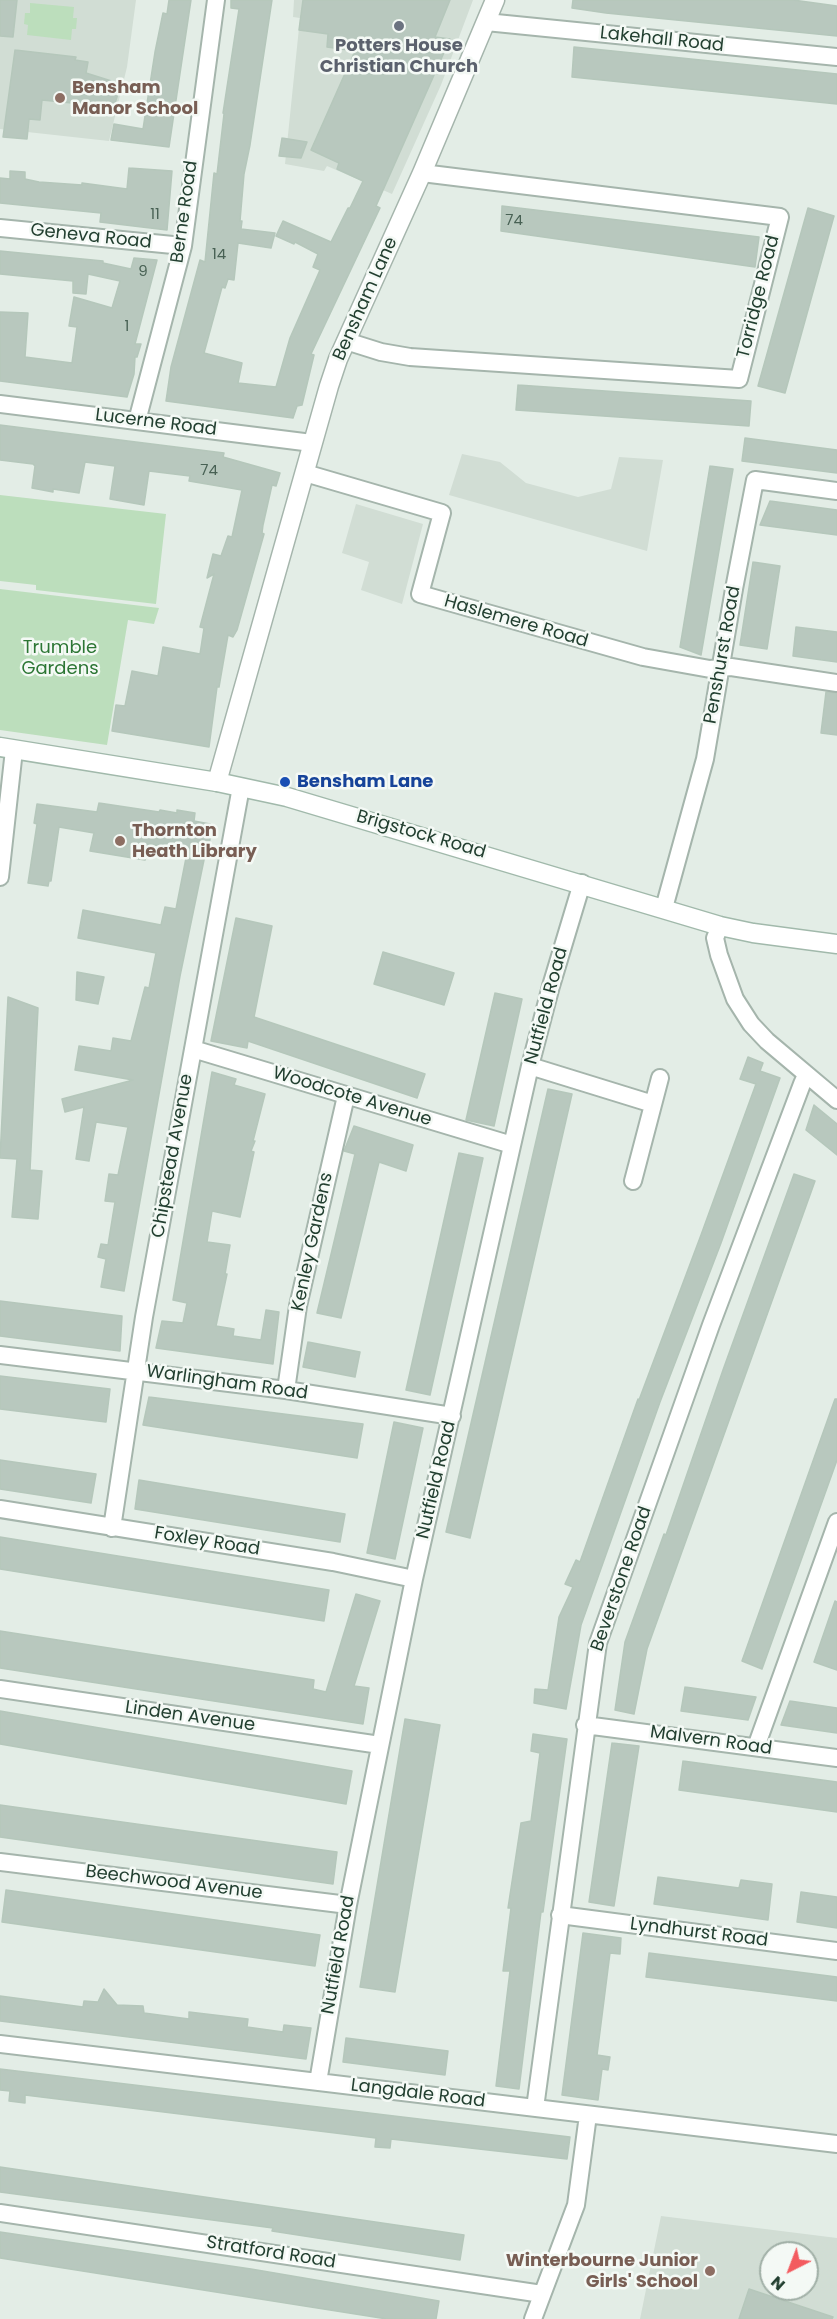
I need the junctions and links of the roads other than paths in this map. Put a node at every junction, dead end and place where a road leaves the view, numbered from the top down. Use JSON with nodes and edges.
{"nodes":[{"id":1,"x":216,"y":0,"type":"edge"},
{"id":2,"x":495,"y":0,"type":"edge"},
{"id":3,"x":486,"y":22,"type":"junction"},
{"id":4,"x":837,"y":57,"type":"edge"},
{"id":5,"x":422,"y":173,"type":"junction"},
{"id":6,"x":0,"y":228,"type":"edge"},
{"id":7,"x":183,"y":246,"type":"junction"},
{"id":8,"x":346,"y":341,"type":"junction"},
{"id":9,"x":0,"y":404,"type":"edge"},
{"id":10,"x":137,"y":421,"type":"junction"},
{"id":11,"x":312,"y":443,"type":"junction"},
{"id":12,"x":305,"y":473,"type":"junction"},
{"id":13,"x":837,"y":491,"type":"edge"},
{"id":14,"x":720,"y":670,"type":"junction"},
{"id":15,"x":837,"y":683,"type":"edge"},
{"id":16,"x":7,"y":748,"type":"edge"},
{"id":17,"x":217,"y":782,"type":"junction"},
{"id":18,"x":241,"y":787,"type":"junction"},
{"id":19,"x":0,"y":877,"type":"edge"},
{"id":20,"x":582,"y":883,"type":"junction"},
{"id":21,"x":664,"y":908,"type":"junction"},
{"id":22,"x":720,"y":926,"type":"junction"},
{"id":23,"x":837,"y":944,"type":"edge"},
{"id":24,"x":193,"y":1048,"type":"junction"},
{"id":25,"x":530,"y":1066,"type":"junction"},
{"id":26,"x":806,"y":1075,"type":"junction"},
{"id":27,"x":660,"y":1078,"type":"dead end"},
{"id":28,"x":346,"y":1096,"type":"junction"},
{"id":29,"x":837,"y":1100,"type":"edge"},
{"id":30,"x":653,"y":1104,"type":"junction"},
{"id":31,"x":512,"y":1145,"type":"junction"},
{"id":32,"x":633,"y":1181,"type":"dead end"},
{"id":33,"x":0,"y":1355,"type":"edge"},
{"id":34,"x":136,"y":1370,"type":"junction"},
{"id":35,"x":286,"y":1390,"type":"junction"},
{"id":36,"x":452,"y":1416,"type":"junction"},
{"id":37,"x":0,"y":1509,"type":"edge"},
{"id":38,"x":837,"y":1522,"type":"edge"},
{"id":39,"x":112,"y":1528,"type":"junction"},
{"id":40,"x":414,"y":1580,"type":"junction"},
{"id":41,"x":0,"y":1689,"type":"edge"},
{"id":42,"x":585,"y":1725,"type":"junction"},
{"id":43,"x":380,"y":1745,"type":"junction"},
{"id":44,"x":756,"y":1747,"type":"junction"},
{"id":45,"x":837,"y":1758,"type":"edge"},
{"id":46,"x":0,"y":1862,"type":"edge"},
{"id":47,"x":348,"y":1905,"type":"junction"},
{"id":48,"x":560,"y":1915,"type":"junction"},
{"id":49,"x":837,"y":1951,"type":"edge"},
{"id":50,"x":0,"y":2044,"type":"edge"},
{"id":51,"x":318,"y":2082,"type":"junction"},
{"id":52,"x":535,"y":2108,"type":"junction"},
{"id":53,"x":588,"y":2115,"type":"junction"},
{"id":54,"x":837,"y":2144,"type":"edge"},
{"id":55,"x":0,"y":2213,"type":"edge"},
{"id":56,"x":542,"y":2294,"type":"junction"},
{"id":57,"x":533,"y":2319,"type":"edge"}],
"edges":[{"from":1,"to":7,"type":"street","name":"Berne Road"},
{"from":2,"to":3,"type":"main road","name":"Bensham Lane"},
{"from":3,"to":4,"type":"street","name":"Lakehall Road"},
{"from":3,"to":5,"type":"main road","name":"Bensham Lane"},
{"from":5,"to":8,"type":"main road","name":"Bensham Lane"},
{"from":5,"to":8,"type":"street","name":"Torridge Road"},
{"from":6,"to":7,"type":"street","name":"Geneva Road"},
{"from":7,"to":10,"type":"street","name":"Berne Road"},
{"from":8,"to":11,"type":"main road","name":"Bensham Lane"},
{"from":9,"to":10,"type":"street","name":"Lucerne Road"},
{"from":10,"to":11,"type":"street","name":"Lucerne Road"},
{"from":11,"to":12,"type":"main road","name":"Bensham Lane"},
{"from":12,"to":14,"type":"street","name":"Haslemere Road"},
{"from":12,"to":17,"type":"main road","name":"Bensham Lane"},
{"from":13,"to":14,"type":"street","name":"Penshurst Road"},
{"from":14,"to":15,"type":"street","name":"Haslemere Road"},
{"from":14,"to":21,"type":"street","name":"Penshurst Road"},
{"from":16,"to":17,"type":"main road","name":"Brigstock Road"},
{"from":16,"to":19,"type":"street"},
{"from":17,"to":18,"type":"main road","name":"Brigstock Road"},
{"from":18,"to":20,"type":"main road","name":"Brigstock Road"},
{"from":18,"to":24,"type":"street","name":"Chipstead Avenue"},
{"from":20,"to":21,"type":"main road","name":"Brigstock Road"},
{"from":20,"to":25,"type":"street","name":"Nutfield Road"},
{"from":21,"to":22,"type":"main road","name":"Brigstock Road"},
{"from":22,"to":23,"type":"main road","name":"Brigstock Road"},
{"from":22,"to":26,"type":"street"},
{"from":24,"to":28,"type":"street","name":"Woodcote Avenue"},
{"from":24,"to":34,"type":"street","name":"Chipstead Avenue"},
{"from":25,"to":30,"type":"street"},
{"from":25,"to":31,"type":"street","name":"Nutfield Road"},
{"from":26,"to":29,"type":"street"},
{"from":26,"to":42,"type":"street","name":"Beverstone Road"},
{"from":27,"to":30,"type":"street"},
{"from":28,"to":31,"type":"street","name":"Woodcote Avenue"},
{"from":28,"to":35,"type":"street","name":"Kenley Gardens"},
{"from":30,"to":32,"type":"street"},
{"from":31,"to":36,"type":"street","name":"Nutfield Road"},
{"from":33,"to":34,"type":"street","name":"Warlingham Road"},
{"from":34,"to":35,"type":"street","name":"Warlingham Road"},
{"from":34,"to":39,"type":"street","name":"Chipstead Avenue"},
{"from":35,"to":36,"type":"street","name":"Warlingham Road"},
{"from":36,"to":40,"type":"street","name":"Nutfield Road"},
{"from":37,"to":39,"type":"street","name":"Foxley Road"},
{"from":38,"to":44,"type":"street"},
{"from":39,"to":40,"type":"street","name":"Foxley Road"},
{"from":40,"to":43,"type":"street","name":"Nutfield Road"},
{"from":41,"to":43,"type":"street","name":"Linden Avenue"},
{"from":42,"to":44,"type":"street","name":"Malvern Road"},
{"from":42,"to":48,"type":"street","name":"Beverstone Road"},
{"from":43,"to":47,"type":"street","name":"Nutfield Road"},
{"from":44,"to":45,"type":"street","name":"Malvern Road"},
{"from":46,"to":47,"type":"street","name":"Beechwood Avenue"},
{"from":47,"to":51,"type":"street","name":"Nutfield Road"},
{"from":48,"to":49,"type":"street","name":"Lyndhurst Road"},
{"from":48,"to":52,"type":"street","name":"Beverstone Road"},
{"from":50,"to":51,"type":"street","name":"Langdale Road"},
{"from":51,"to":52,"type":"street","name":"Langdale Road"},
{"from":52,"to":53,"type":"street","name":"Langdale Road"},
{"from":53,"to":54,"type":"street","name":"Langdale Road"},
{"from":53,"to":56,"type":"street"},
{"from":55,"to":56,"type":"street","name":"Stratford Road"},
{"from":56,"to":57,"type":"street"}]}
